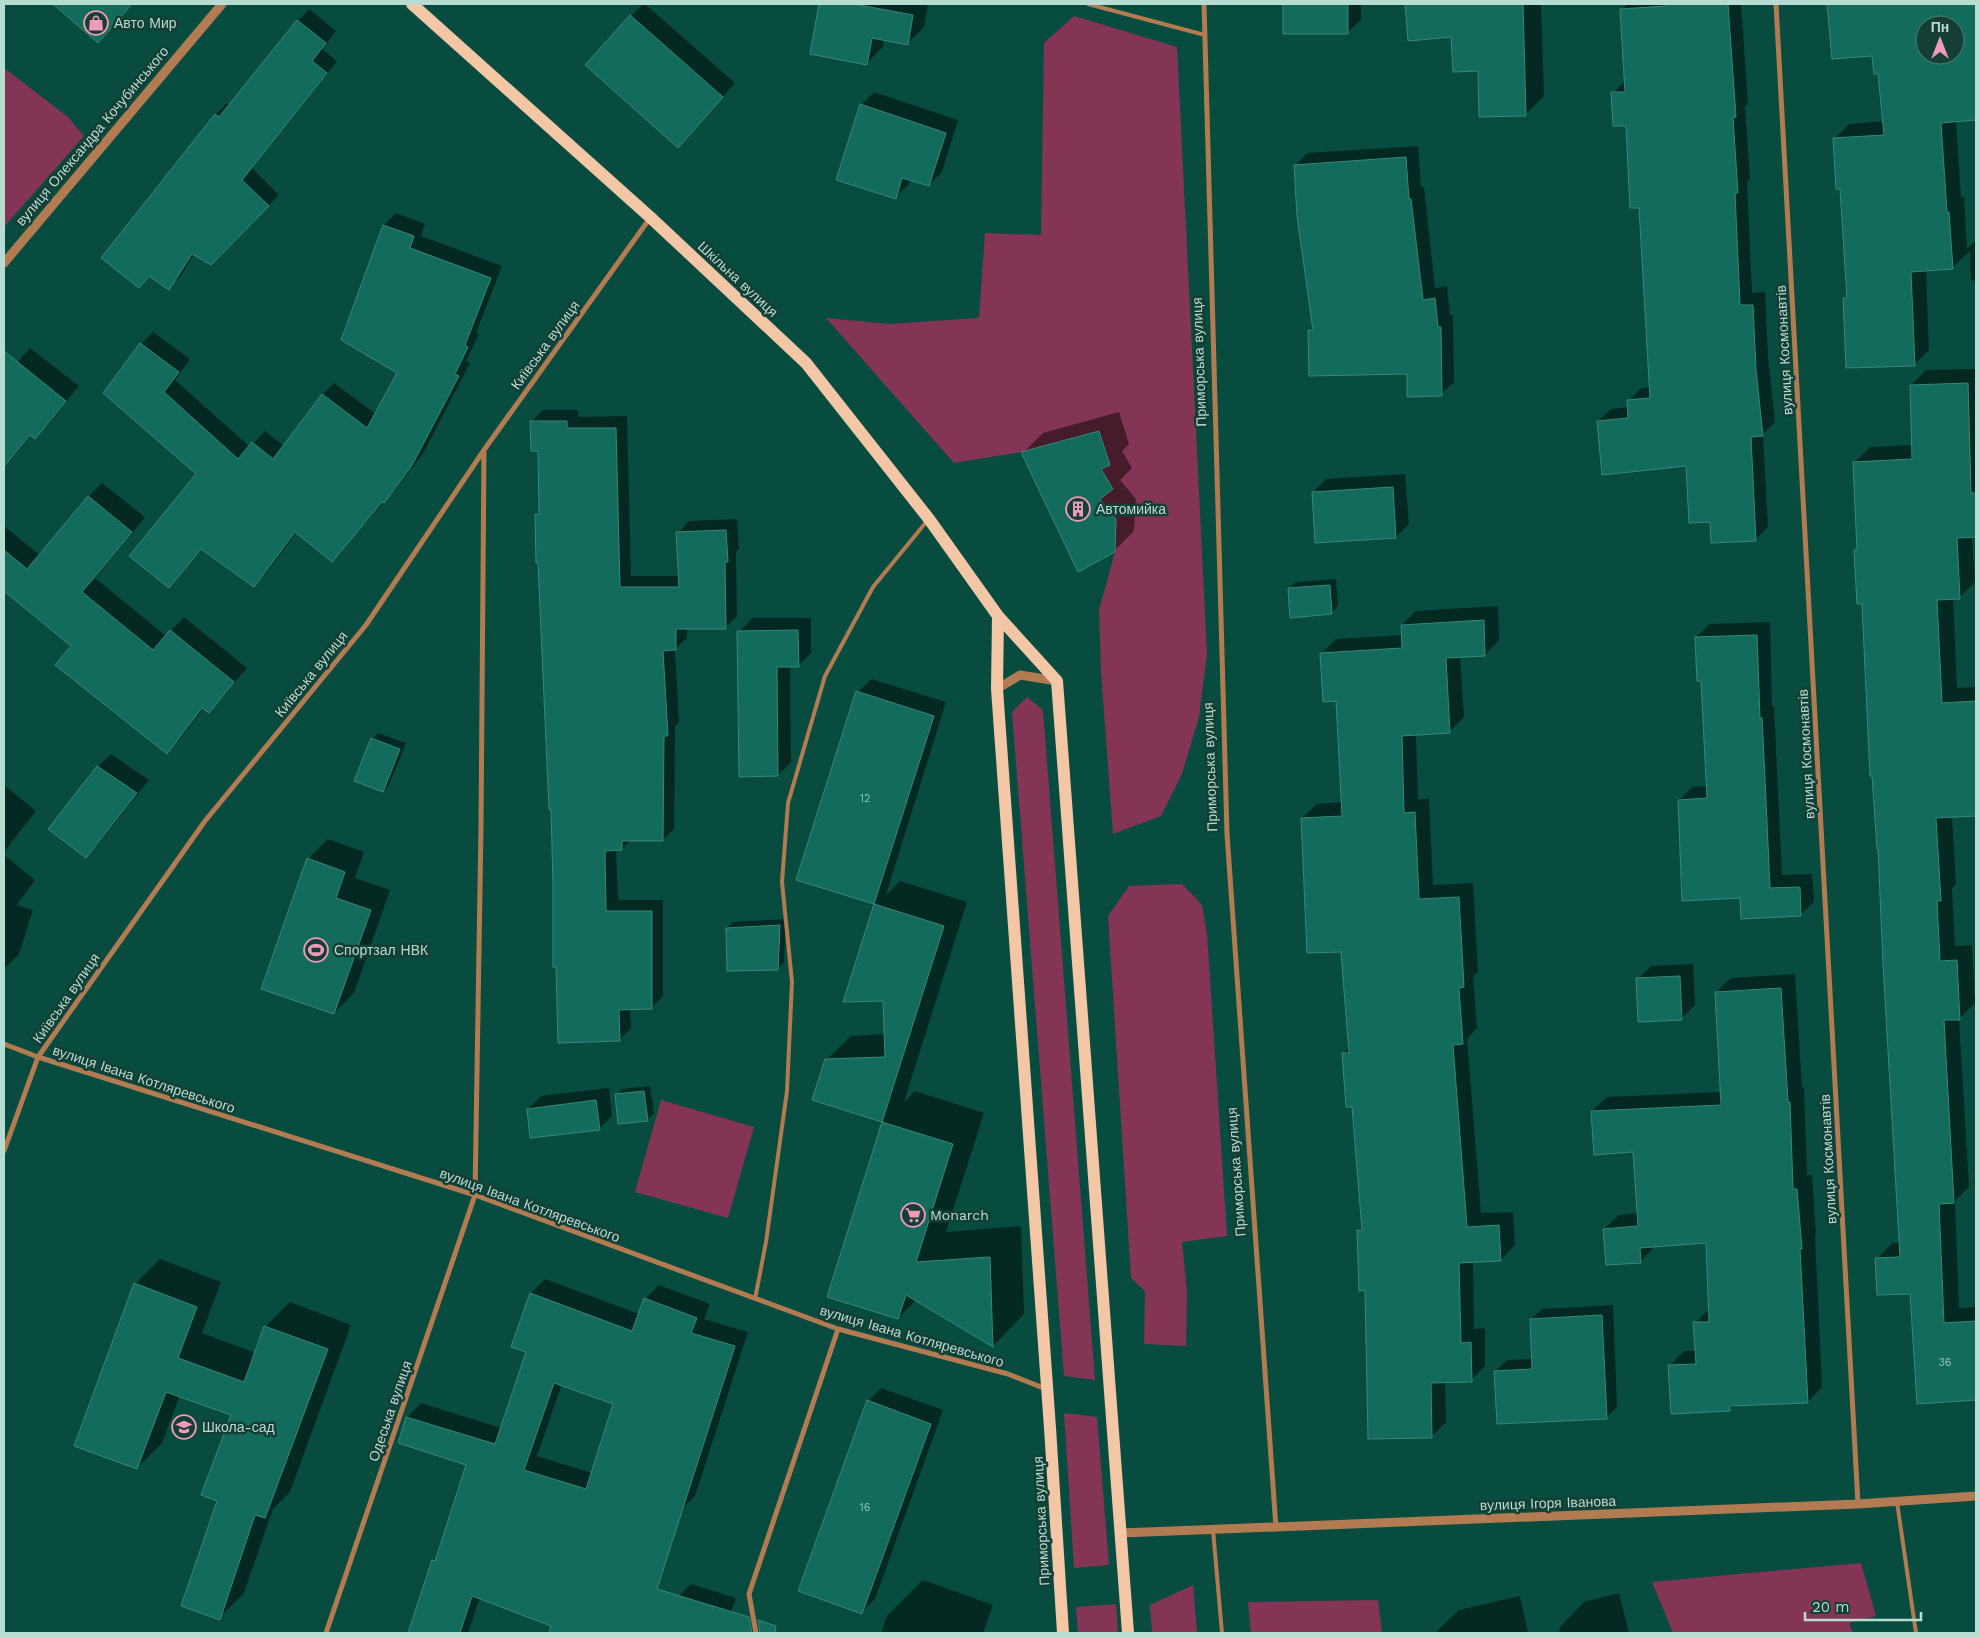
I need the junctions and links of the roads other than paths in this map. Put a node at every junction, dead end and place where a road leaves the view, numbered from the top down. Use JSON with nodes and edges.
{"nodes":[{"id":1,"x":222,"y":4,"type":"edge"},
{"id":2,"x":412,"y":4,"type":"edge"},
{"id":3,"x":1088,"y":4,"type":"edge"},
{"id":4,"x":1204,"y":4,"type":"edge"},
{"id":5,"x":1776,"y":4,"type":"edge"},
{"id":6,"x":213,"y":8,"type":"edge"},
{"id":7,"x":1205,"y":35,"type":"junction"},
{"id":8,"x":650,"y":218,"type":"junction"},
{"id":9,"x":4,"y":263,"type":"edge"},
{"id":10,"x":484,"y":450,"type":"junction"},
{"id":11,"x":929,"y":519,"type":"junction"},
{"id":12,"x":998,"y":616,"type":"junction"},
{"id":13,"x":1057,"y":681,"type":"junction"},
{"id":14,"x":997,"y":689,"type":"junction"},
{"id":15,"x":4,"y":1044,"type":"edge"},
{"id":16,"x":38,"y":1057,"type":"junction"},
{"id":17,"x":4,"y":1151,"type":"edge"},
{"id":18,"x":475,"y":1195,"type":"junction"},
{"id":19,"x":755,"y":1299,"type":"junction"},
{"id":20,"x":838,"y":1329,"type":"junction"},
{"id":21,"x":1047,"y":1389,"type":"junction"},
{"id":22,"x":1976,"y":1496,"type":"edge"},
{"id":23,"x":1897,"y":1502,"type":"junction"},
{"id":24,"x":1858,"y":1504,"type":"junction"},
{"id":25,"x":1276,"y":1528,"type":"junction"},
{"id":26,"x":1213,"y":1530,"type":"junction"},
{"id":27,"x":1120,"y":1533,"type":"junction"},
{"id":28,"x":326,"y":1633,"type":"edge"},
{"id":29,"x":756,"y":1633,"type":"edge"},
{"id":30,"x":1063,"y":1633,"type":"edge"},
{"id":31,"x":1128,"y":1633,"type":"edge"},
{"id":32,"x":1222,"y":1633,"type":"edge"},
{"id":33,"x":1916,"y":1633,"type":"edge"}],
"edges":[{"from":1,"to":6,"type":"street","name":"вулиця Олександра Кочубинського"},
{"from":2,"to":8,"type":"main road","name":"Шкільна вулиця"},
{"from":3,"to":7,"type":"lane"},
{"from":4,"to":7,"type":"street","name":"Приморська вулиця"},
{"from":5,"to":24,"type":"street","name":"вулиця Космонавтів"},
{"from":6,"to":9,"type":"street","name":"вулиця Олександра Кочубинського"},
{"from":7,"to":25,"type":"street","name":"Приморська вулиця"},
{"from":8,"to":10,"type":"street","name":"Київська вулиця"},
{"from":8,"to":11,"type":"main road","name":"Шкільна вулиця"},
{"from":10,"to":16,"type":"street","name":"Київська вулиця"},
{"from":10,"to":18,"type":"street","name":"Одеська вулиця"},
{"from":11,"to":12,"type":"main road","name":"Шкільна вулиця"},
{"from":11,"to":19,"type":"lane"},
{"from":12,"to":13,"type":"main road","name":"Шкільна вулиця"},
{"from":12,"to":14,"type":"main road","name":"Приморська вулиця"},
{"from":13,"to":14,"type":"street"},
{"from":13,"to":27,"type":"main road"},
{"from":14,"to":21,"type":"main road","name":"Приморська вулиця"},
{"from":15,"to":16,"type":"street","name":"вулиця Івана Котляревського"},
{"from":16,"to":17,"type":"street","name":"Київська вулиця"},
{"from":16,"to":18,"type":"street","name":"вулиця Івана Котляревського"},
{"from":18,"to":19,"type":"street","name":"вулиця Івана Котляревського"},
{"from":18,"to":28,"type":"street","name":"Одеська вулиця"},
{"from":19,"to":20,"type":"street","name":"вулиця Івана Котляревського"},
{"from":20,"to":21,"type":"street","name":"вулиця Івана Котляревського"},
{"from":20,"to":29,"type":"street"},
{"from":21,"to":30,"type":"main road","name":"Приморська вулиця"},
{"from":22,"to":23,"type":"street","name":"вулиця Ігоря Іванова"},
{"from":23,"to":24,"type":"street","name":"вулиця Ігоря Іванова"},
{"from":23,"to":33,"type":"lane"},
{"from":24,"to":25,"type":"street","name":"вулиця Ігоря Іванова"},
{"from":25,"to":26,"type":"street","name":"вулиця Ігоря Іванова"},
{"from":26,"to":27,"type":"street","name":"вулиця Ігоря Іванова"},
{"from":26,"to":32,"type":"lane"},
{"from":27,"to":31,"type":"main road"}]}
